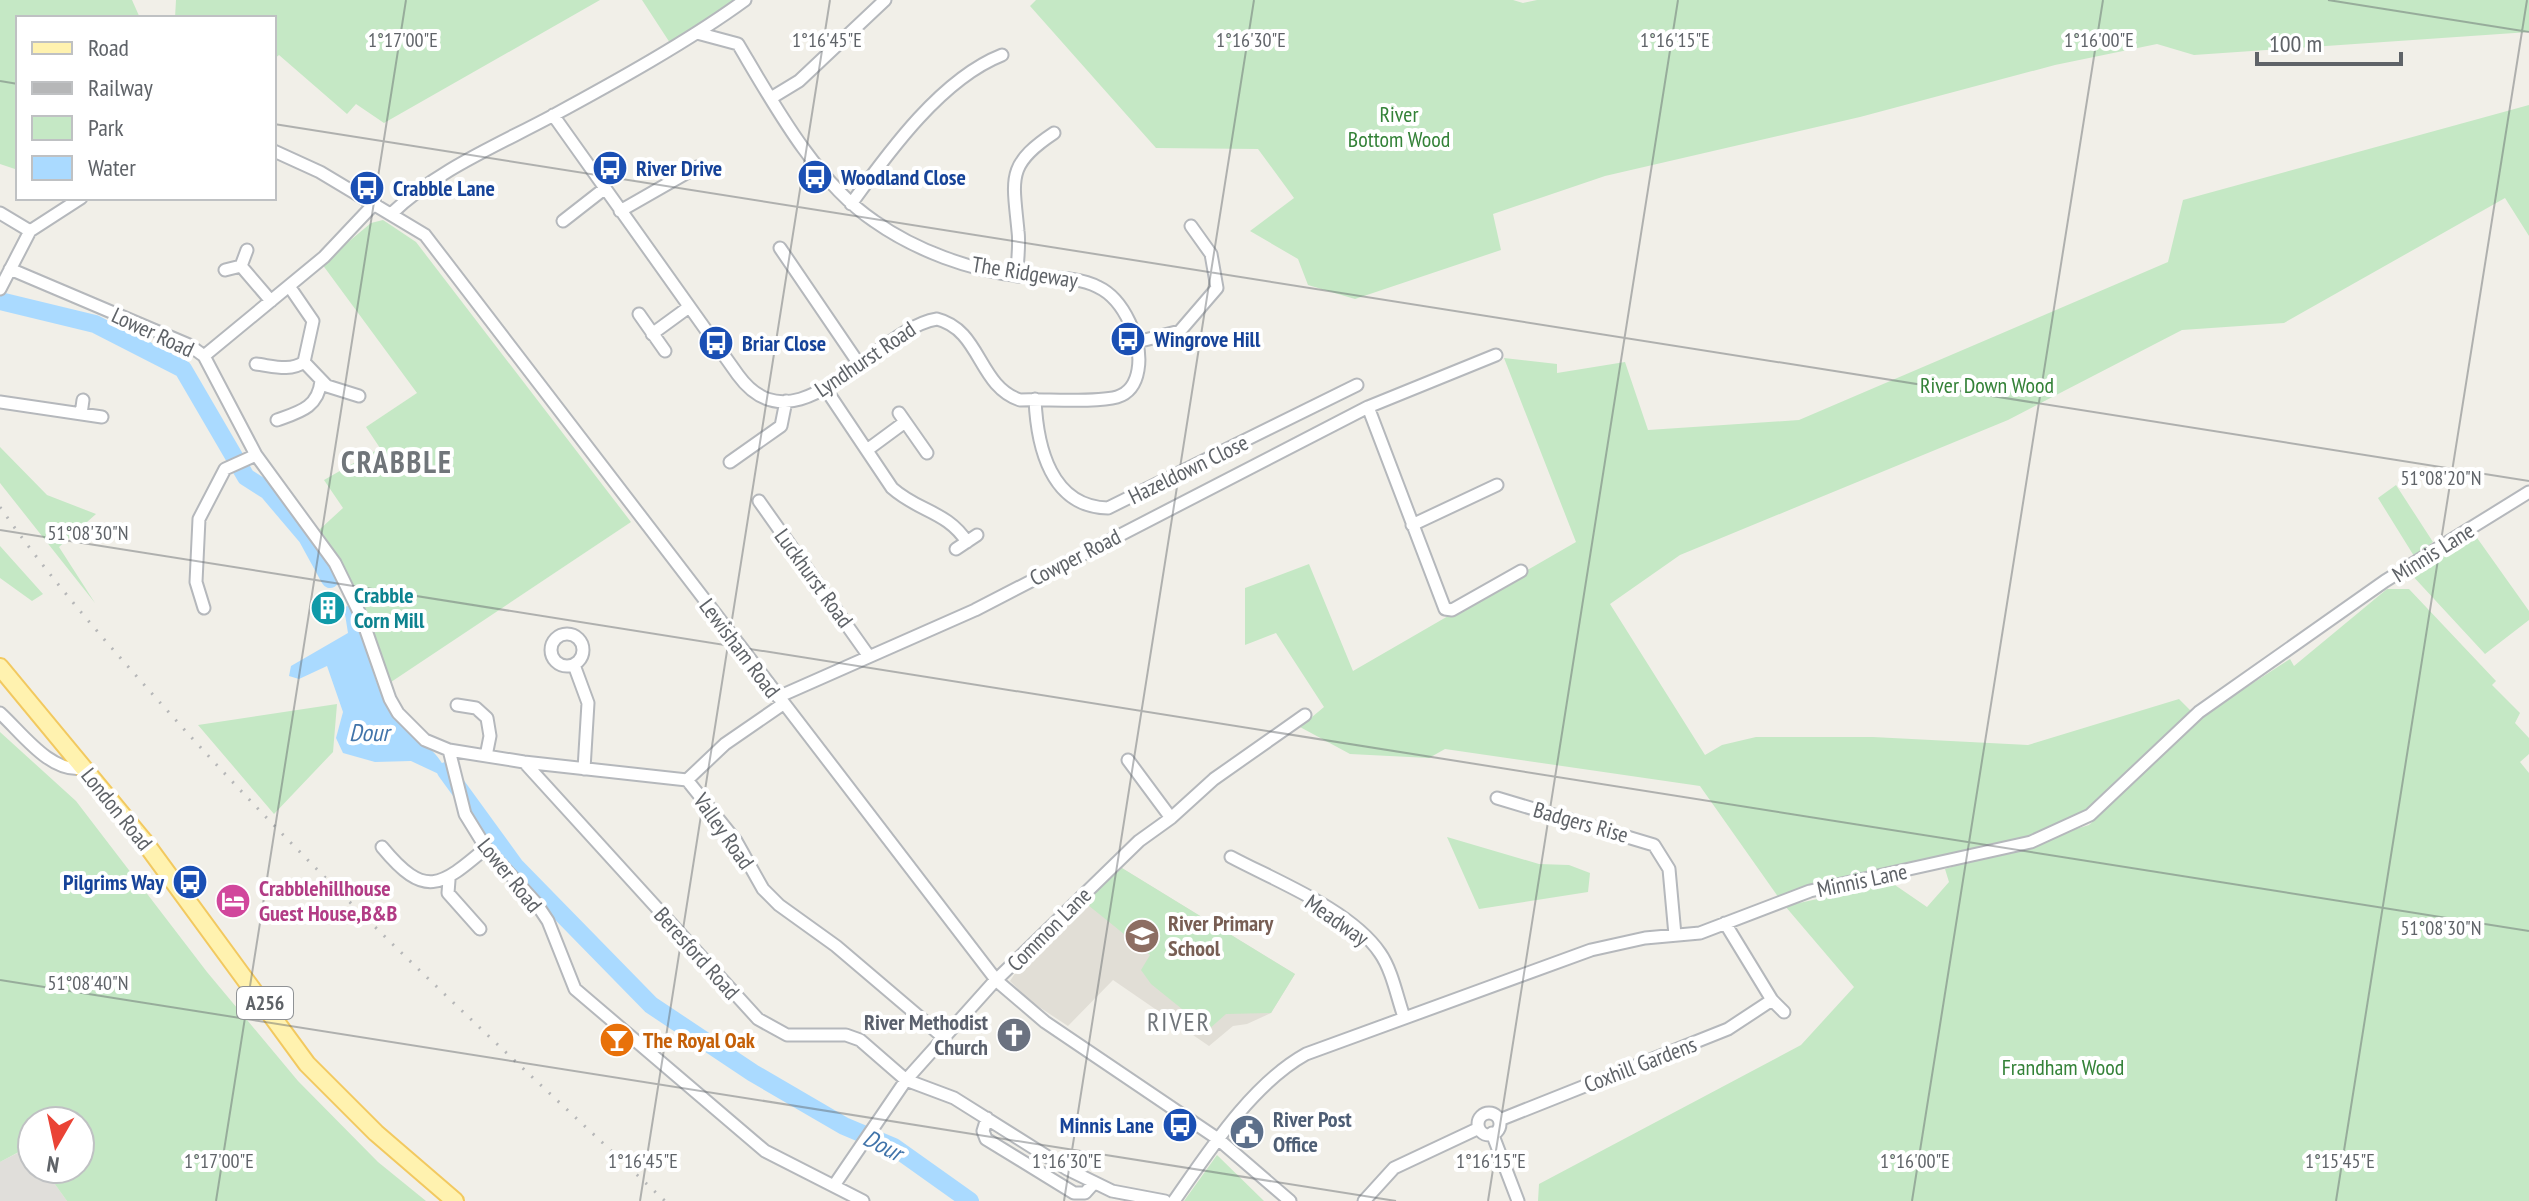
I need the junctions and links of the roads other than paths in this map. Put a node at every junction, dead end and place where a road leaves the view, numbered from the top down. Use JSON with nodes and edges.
{"nodes":[{"id":1,"x":745,"y":0,"type":"edge"},
{"id":2,"x":885,"y":0,"type":"edge"},
{"id":3,"x":697,"y":33,"type":"junction"},
{"id":4,"x":1002,"y":55,"type":"dead end"},
{"id":5,"x":771,"y":98,"type":"junction"},
{"id":6,"x":553,"y":115,"type":"junction"},
{"id":7,"x":1054,"y":133,"type":"dead end"},
{"id":8,"x":276,"y":152,"type":"edge"},
{"id":9,"x":697,"y":167,"type":"dead end"},
{"id":10,"x":604,"y":189,"type":"junction"},
{"id":11,"x":78,"y":200,"type":"edge"},
{"id":12,"x":375,"y":203,"type":"junction"},
{"id":13,"x":851,"y":204,"type":"junction"},
{"id":14,"x":620,"y":211,"type":"junction"},
{"id":15,"x":0,"y":213,"type":"edge"},
{"id":16,"x":391,"y":214,"type":"junction"},
{"id":17,"x":563,"y":221,"type":"dead end"},
{"id":18,"x":1191,"y":226,"type":"dead end"},
{"id":19,"x":30,"y":231,"type":"junction"},
{"id":20,"x":780,"y":248,"type":"dead end"},
{"id":21,"x":247,"y":250,"type":"dead end"},
{"id":22,"x":241,"y":266,"type":"junction"},
{"id":23,"x":10,"y":269,"type":"junction"},
{"id":24,"x":225,"y":270,"type":"dead end"},
{"id":25,"x":1017,"y":276,"type":"junction"},
{"id":26,"x":289,"y":286,"type":"junction"},
{"id":27,"x":0,"y":289,"type":"edge"},
{"id":28,"x":271,"y":301,"type":"junction"},
{"id":29,"x":689,"y":307,"type":"junction"},
{"id":30,"x":639,"y":314,"type":"dead end"},
{"id":31,"x":652,"y":334,"type":"junction"},
{"id":32,"x":1137,"y":342,"type":"junction"},
{"id":33,"x":665,"y":351,"type":"dead end"},
{"id":34,"x":1496,"y":355,"type":"dead end"},
{"id":35,"x":204,"y":356,"type":"junction"},
{"id":36,"x":304,"y":362,"type":"junction"},
{"id":37,"x":256,"y":364,"type":"dead end"},
{"id":38,"x":859,"y":364,"type":"junction"},
{"id":39,"x":321,"y":381,"type":"junction"},
{"id":40,"x":1357,"y":385,"type":"dead end"},
{"id":41,"x":825,"y":388,"type":"junction"},
{"id":42,"x":359,"y":396,"type":"dead end"},
{"id":43,"x":1035,"y":399,"type":"junction"},
{"id":44,"x":83,"y":400,"type":"dead end"},
{"id":45,"x":786,"y":401,"type":"junction"},
{"id":46,"x":0,"y":402,"type":"edge"},
{"id":47,"x":1368,"y":407,"type":"junction"},
{"id":48,"x":81,"y":414,"type":"junction"},
{"id":49,"x":102,"y":417,"type":"dead end"},
{"id":50,"x":277,"y":420,"type":"dead end"},
{"id":51,"x":867,"y":450,"type":"junction"},
{"id":52,"x":927,"y":453,"type":"dead end"},
{"id":53,"x":250,"y":458,"type":"junction"},
{"id":54,"x":730,"y":462,"type":"dead end"},
{"id":55,"x":1497,"y":485,"type":"dead end"},
{"id":56,"x":2529,"y":492,"type":"edge"},
{"id":57,"x":759,"y":501,"type":"dead end"},
{"id":58,"x":1412,"y":525,"type":"junction"},
{"id":59,"x":967,"y":542,"type":"dead end"},
{"id":60,"x":1521,"y":571,"type":"dead end"},
{"id":61,"x":204,"y":608,"type":"dead end"},
{"id":62,"x":868,"y":655,"type":"junction"},
{"id":63,"x":574,"y":665,"type":"dead end"},
{"id":64,"x":0,"y":667,"type":"edge"},
{"id":65,"x":781,"y":700,"type":"junction"},
{"id":66,"x":457,"y":705,"type":"dead end"},
{"id":67,"x":0,"y":713,"type":"edge"},
{"id":68,"x":1305,"y":715,"type":"dead end"},
{"id":69,"x":449,"y":750,"type":"junction"},
{"id":70,"x":486,"y":756,"type":"junction"},
{"id":71,"x":1128,"y":760,"type":"dead end"},
{"id":72,"x":524,"y":762,"type":"junction"},
{"id":73,"x":83,"y":768,"type":"junction"},
{"id":74,"x":584,"y":769,"type":"junction"},
{"id":75,"x":687,"y":780,"type":"junction"},
{"id":76,"x":1504,"y":803,"type":"dead end"},
{"id":77,"x":1171,"y":818,"type":"junction"},
{"id":78,"x":382,"y":847,"type":"dead end"},
{"id":79,"x":486,"y":848,"type":"junction"},
{"id":80,"x":1231,"y":857,"type":"dead end"},
{"id":81,"x":449,"y":880,"type":"junction"},
{"id":82,"x":1725,"y":923,"type":"junction"},
{"id":83,"x":480,"y":929,"type":"dead end"},
{"id":84,"x":1675,"y":935,"type":"junction"},
{"id":85,"x":997,"y":981,"type":"junction"},
{"id":86,"x":1772,"y":1000,"type":"junction"},
{"id":87,"x":1784,"y":1012,"type":"dead end"},
{"id":88,"x":1404,"y":1017,"type":"junction"},
{"id":89,"x":943,"y":1037,"type":"junction"},
{"id":90,"x":906,"y":1080,"type":"junction"},
{"id":91,"x":987,"y":1118,"type":"junction"},
{"id":92,"x":1502,"y":1119,"type":"junction"},
{"id":93,"x":1477,"y":1129,"type":"junction"},
{"id":94,"x":1492,"y":1133,"type":"junction"},
{"id":95,"x":1218,"y":1139,"type":"junction"},
{"id":96,"x":1094,"y":1183,"type":"junction"},
{"id":97,"x":835,"y":1184,"type":"junction"},
{"id":98,"x":455,"y":1201,"type":"edge"},
{"id":99,"x":863,"y":1201,"type":"edge"},
{"id":100,"x":1165,"y":1201,"type":"edge"},
{"id":101,"x":1174,"y":1201,"type":"edge"},
{"id":102,"x":1290,"y":1201,"type":"edge"},
{"id":103,"x":1364,"y":1201,"type":"edge"},
{"id":104,"x":1518,"y":1201,"type":"edge"}],
"edges":[{"from":1,"to":3,"type":"street"},
{"from":2,"to":5,"type":"street"},
{"from":3,"to":5,"type":"street","name":"The Ridgeway"},
{"from":3,"to":6,"type":"street"},
{"from":4,"to":13,"type":"street"},
{"from":5,"to":13,"type":"street","name":"The Ridgeway"},
{"from":6,"to":10,"type":"street","name":"Lyndhurst Road"},
{"from":6,"to":16,"type":"street"},
{"from":7,"to":25,"type":"street"},
{"from":8,"to":12,"type":"street","name":"Lewisham Road"},
{"from":9,"to":14,"type":"street"},
{"from":10,"to":14,"type":"street","name":"Lyndhurst Road"},
{"from":10,"to":17,"type":"street"},
{"from":11,"to":19,"type":"street"},
{"from":12,"to":16,"type":"street","name":"Lewisham Road"},
{"from":12,"to":26,"type":"street"},
{"from":13,"to":25,"type":"street","name":"The Ridgeway"},
{"from":14,"to":29,"type":"street","name":"Lyndhurst Road"},
{"from":15,"to":19,"type":"street"},
{"from":16,"to":65,"type":"street","name":"Lewisham Road"},
{"from":18,"to":32,"type":"street"},
{"from":19,"to":23,"type":"street"},
{"from":20,"to":38,"type":"street"},
{"from":21,"to":22,"type":"street"},
{"from":22,"to":24,"type":"street"},
{"from":22,"to":28,"type":"street"},
{"from":23,"to":27,"type":"street"},
{"from":23,"to":35,"type":"street","name":"Lower Road"},
{"from":25,"to":32,"type":"street","name":"The Ridgeway"},
{"from":26,"to":28,"type":"street"},
{"from":26,"to":36,"type":"street"},
{"from":28,"to":35,"type":"street"},
{"from":29,"to":31,"type":"street"},
{"from":29,"to":45,"type":"street","name":"Lyndhurst Road"},
{"from":30,"to":31,"type":"street"},
{"from":31,"to":33,"type":"street"},
{"from":32,"to":43,"type":"street","name":"Lyndhurst Road"},
{"from":34,"to":47,"type":"street","name":"Cowper Road"},
{"from":35,"to":53,"type":"street","name":"Lower Road"},
{"from":36,"to":37,"type":"street"},
{"from":36,"to":39,"type":"street"},
{"from":38,"to":41,"type":"street","name":"Lyndhurst Road"},
{"from":38,"to":43,"type":"street","name":"Lyndhurst Road"},
{"from":39,"to":42,"type":"street"},
{"from":39,"to":50,"type":"street"},
{"from":40,"to":43,"type":"street","name":"Hazeldown Close"},
{"from":41,"to":45,"type":"street","name":"Lyndhurst Road"},
{"from":41,"to":51,"type":"street"},
{"from":44,"to":48,"type":"street"},
{"from":45,"to":54,"type":"street"},
{"from":46,"to":48,"type":"street"},
{"from":47,"to":58,"type":"street"},
{"from":47,"to":62,"type":"street","name":"Cowper Road"},
{"from":48,"to":49,"type":"street"},
{"from":51,"to":52,"type":"street"},
{"from":51,"to":59,"type":"street"},
{"from":53,"to":61,"type":"street"},
{"from":53,"to":69,"type":"street","name":"Lower Road"},
{"from":55,"to":58,"type":"street"},
{"from":56,"to":82,"type":"street","name":"Minnis Lane"},
{"from":57,"to":62,"type":"street","name":"Luckhurst Road"},
{"from":58,"to":60,"type":"street"},
{"from":62,"to":65,"type":"street","name":"Cowper Road"},
{"from":63,"to":74,"type":"street"},
{"from":64,"to":73,"type":"main road","name":"London Road","number":"A256"},
{"from":65,"to":75,"type":"street","name":"Cowper Road"},
{"from":65,"to":85,"type":"street","name":"Lewisham Road"},
{"from":66,"to":70,"type":"street"},
{"from":67,"to":73,"type":"street"},
{"from":68,"to":77,"type":"street","name":"Common Lane"},
{"from":69,"to":70,"type":"street","name":"Valley Road"},
{"from":69,"to":79,"type":"street","name":"Lower Road"},
{"from":70,"to":72,"type":"street","name":"Valley Road"},
{"from":71,"to":77,"type":"street"},
{"from":72,"to":74,"type":"street","name":"Valley Road"},
{"from":72,"to":90,"type":"street","name":"Beresford Road"},
{"from":73,"to":98,"type":"main road","name":"London Road","number":"A256"},
{"from":74,"to":75,"type":"street","name":"Valley Road"},
{"from":75,"to":89,"type":"street","name":"Valley Road"},
{"from":76,"to":84,"type":"street","name":"Badgers Rise"},
{"from":77,"to":85,"type":"street","name":"Common Lane"},
{"from":78,"to":81,"type":"street"},
{"from":79,"to":81,"type":"street"},
{"from":79,"to":97,"type":"street","name":"Lower Road"},
{"from":80,"to":88,"type":"street","name":"Meadway"},
{"from":81,"to":83,"type":"street"},
{"from":82,"to":84,"type":"street","name":"Minnis Lane"},
{"from":82,"to":86,"type":"street"},
{"from":84,"to":88,"type":"street","name":"Minnis Lane"},
{"from":85,"to":89,"type":"street","name":"Common Lane"},
{"from":85,"to":95,"type":"street","name":"Lewisham Road"},
{"from":86,"to":87,"type":"street"},
{"from":86,"to":92,"type":"street","name":"Coxhill Gardens"},
{"from":88,"to":95,"type":"street","name":"Minnis Lane"},
{"from":89,"to":90,"type":"street","name":"Common Lane"},
{"from":90,"to":91,"type":"street"},
{"from":90,"to":97,"type":"street","name":"Common Lane"},
{"from":91,"to":96,"type":"street"},
{"from":91,"to":96,"type":"street"},
{"from":92,"to":93,"type":"street","name":"Coxhill Gardens"},
{"from":92,"to":94,"type":"street"},
{"from":93,"to":94,"type":"street"},
{"from":93,"to":103,"type":"street","name":"Coxhill Gardens"},
{"from":94,"to":104,"type":"street"},
{"from":95,"to":101,"type":"street","name":"Minnis Lane"},
{"from":95,"to":102,"type":"street","name":"Lewisham Road"},
{"from":96,"to":100,"type":"street"},
{"from":97,"to":99,"type":"street","name":"Lower Road"}]}
